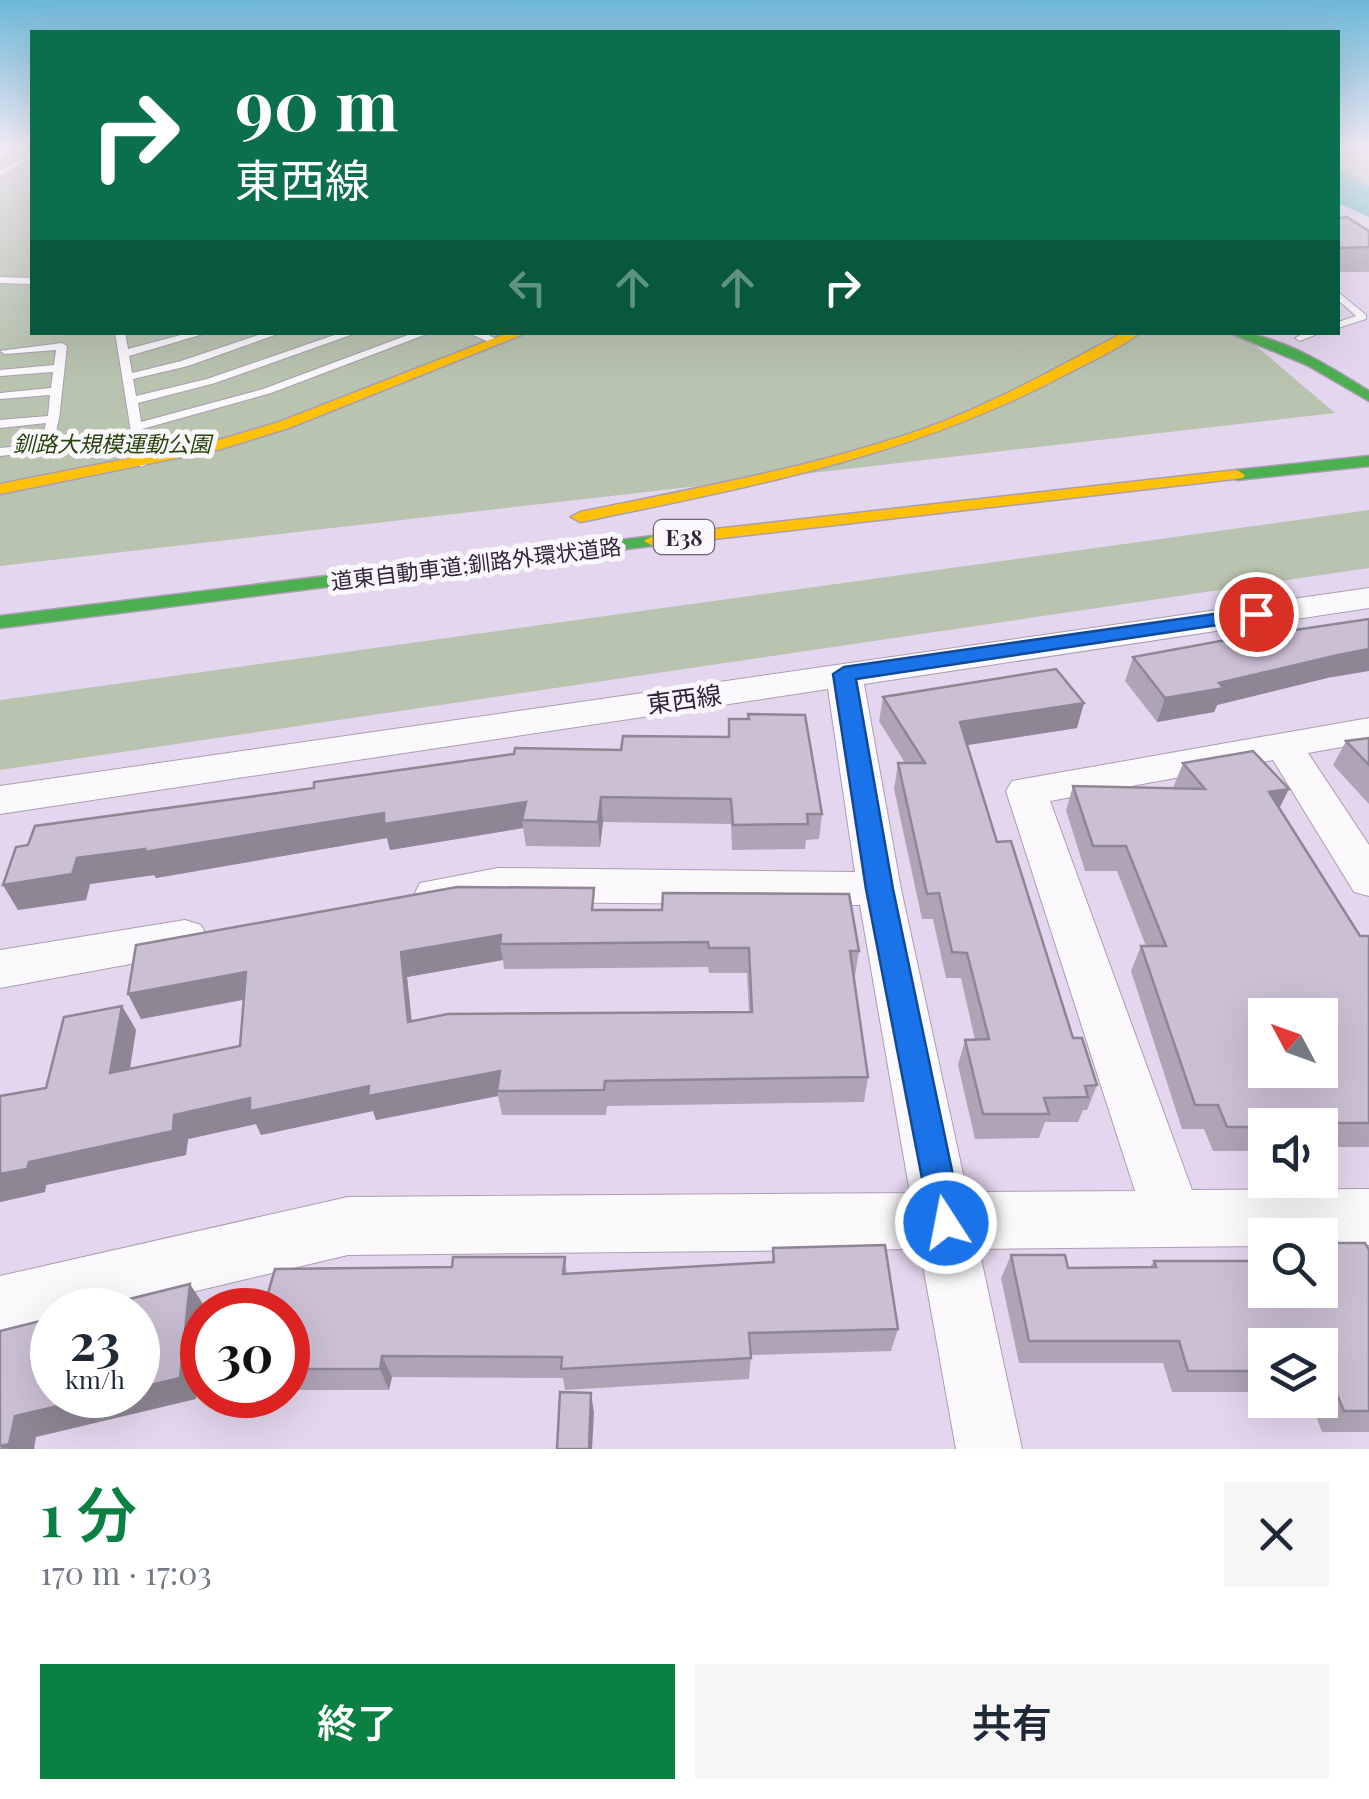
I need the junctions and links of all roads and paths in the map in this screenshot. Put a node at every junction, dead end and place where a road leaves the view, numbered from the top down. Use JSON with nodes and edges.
{"nodes":[{"id":1,"x":0,"y":280,"type":"edge"},
{"id":2,"x":30,"y":281,"type":"edge"},
{"id":3,"x":1340,"y":297,"type":"edge"},
{"id":4,"x":1340,"y":324,"type":"edge"},
{"id":5,"x":122,"y":335,"type":"edge"},
{"id":6,"x":194,"y":335,"type":"edge"},
{"id":7,"x":269,"y":335,"type":"edge"},
{"id":8,"x":345,"y":335,"type":"edge"},
{"id":9,"x":419,"y":335,"type":"edge"},
{"id":10,"x":479,"y":335,"type":"edge"},
{"id":11,"x":516,"y":335,"type":"edge"},
{"id":12,"x":1129,"y":335,"type":"edge"},
{"id":13,"x":1240,"y":335,"type":"edge"},
{"id":14,"x":1303,"y":335,"type":"edge"},
{"id":15,"x":498,"y":342,"type":"junction"},
{"id":16,"x":2,"y":354,"type":"edge"},
{"id":17,"x":123,"y":354,"type":"junction"},
{"id":18,"x":1352,"y":358,"type":"dead end"},
{"id":19,"x":60,"y":368,"type":"junction"},
{"id":20,"x":0,"y":373,"type":"edge"},
{"id":21,"x":127,"y":376,"type":"junction"},
{"id":22,"x":57,"y":391,"type":"junction"},
{"id":23,"x":1368,"y":395,"type":"edge"},
{"id":24,"x":0,"y":396,"type":"edge"},
{"id":25,"x":131,"y":400,"type":"junction"},
{"id":26,"x":54,"y":419,"type":"junction"},
{"id":27,"x":0,"y":424,"type":"edge"},
{"id":28,"x":135,"y":427,"type":"junction"},
{"id":29,"x":0,"y":452,"type":"edge"},
{"id":30,"x":1367,"y":453,"type":"edge"},
{"id":31,"x":142,"y":462,"type":"junction"},
{"id":32,"x":0,"y":489,"type":"edge"},
{"id":33,"x":564,"y":520,"type":"dead end"},
{"id":34,"x":355,"y":554,"type":"dead end"},
{"id":35,"x":202,"y":580,"type":"junction"},
{"id":36,"x":1369,"y":598,"type":"edge"},
{"id":37,"x":0,"y":604,"type":"edge"},
{"id":38,"x":0,"y":622,"type":"edge"},
{"id":39,"x":844,"y":674,"type":"junction"},
{"id":40,"x":1369,"y":730,"type":"edge"},
{"id":41,"x":1284,"y":746,"type":"junction"},
{"id":42,"x":0,"y":800,"type":"edge"},
{"id":43,"x":1369,"y":880,"type":"edge"},
{"id":44,"x":879,"y":889,"type":"junction"},
{"id":45,"x":402,"y":901,"type":"edge"},
{"id":46,"x":230,"y":930,"type":"edge"},
{"id":47,"x":0,"y":969,"type":"edge"},
{"id":48,"x":1369,"y":1217,"type":"edge"},
{"id":49,"x":1174,"y":1221,"type":"junction"},
{"id":50,"x":946,"y":1223,"type":"junction"},
{"id":51,"x":0,"y":1307,"type":"edge"},
{"id":52,"x":989,"y":1449,"type":"edge"}],
"edges":[{"from":1,"to":2,"type":"lane"},
{"from":3,"to":4,"type":"lane"},
{"from":5,"to":17,"type":"lane"},
{"from":6,"to":17,"type":"lane"},
{"from":7,"to":21,"type":"lane"},
{"from":8,"to":25,"type":"lane"},
{"from":9,"to":28,"type":"lane"},
{"from":10,"to":15,"type":"lane"},
{"from":11,"to":15,"type":"main road"},
{"from":12,"to":33,"type":"main road"},
{"from":13,"to":23,"type":"main road"},
{"from":14,"to":18,"type":"main road"},
{"from":15,"to":31,"type":"main road"},
{"from":16,"to":19,"type":"lane"},
{"from":17,"to":21,"type":"lane"},
{"from":19,"to":20,"type":"lane"},
{"from":19,"to":22,"type":"lane"},
{"from":21,"to":25,"type":"lane"},
{"from":22,"to":24,"type":"lane"},
{"from":22,"to":26,"type":"lane"},
{"from":25,"to":28,"type":"lane"},
{"from":26,"to":27,"type":"lane"},
{"from":26,"to":29,"type":"lane"},
{"from":28,"to":31,"type":"lane"},
{"from":30,"to":35,"type":"main road","name":"道東自動車道;釧路外環状道路","number":"E38"},
{"from":30,"to":38,"type":"main road","name":"道東自動車道;釧路外環状道路","number":"E38"},
{"from":31,"to":32,"type":"main road"},
{"from":34,"to":35,"type":"main road"},
{"from":35,"to":37,"type":"main road","name":"道東自動車道;釧路外環状道路","number":"E38"},
{"from":36,"to":39,"type":"street","name":"東西線"},
{"from":39,"to":42,"type":"street","name":"東西線"},
{"from":39,"to":44,"type":"street"},
{"from":40,"to":41,"type":"street"},
{"from":41,"to":43,"type":"street"},
{"from":41,"to":49,"type":"street"},
{"from":44,"to":45,"type":"street"},
{"from":44,"to":50,"type":"street"},
{"from":46,"to":47,"type":"street"},
{"from":48,"to":49,"type":"street"},
{"from":49,"to":50,"type":"street"},
{"from":50,"to":51,"type":"street"},
{"from":50,"to":52,"type":"street"}]}
